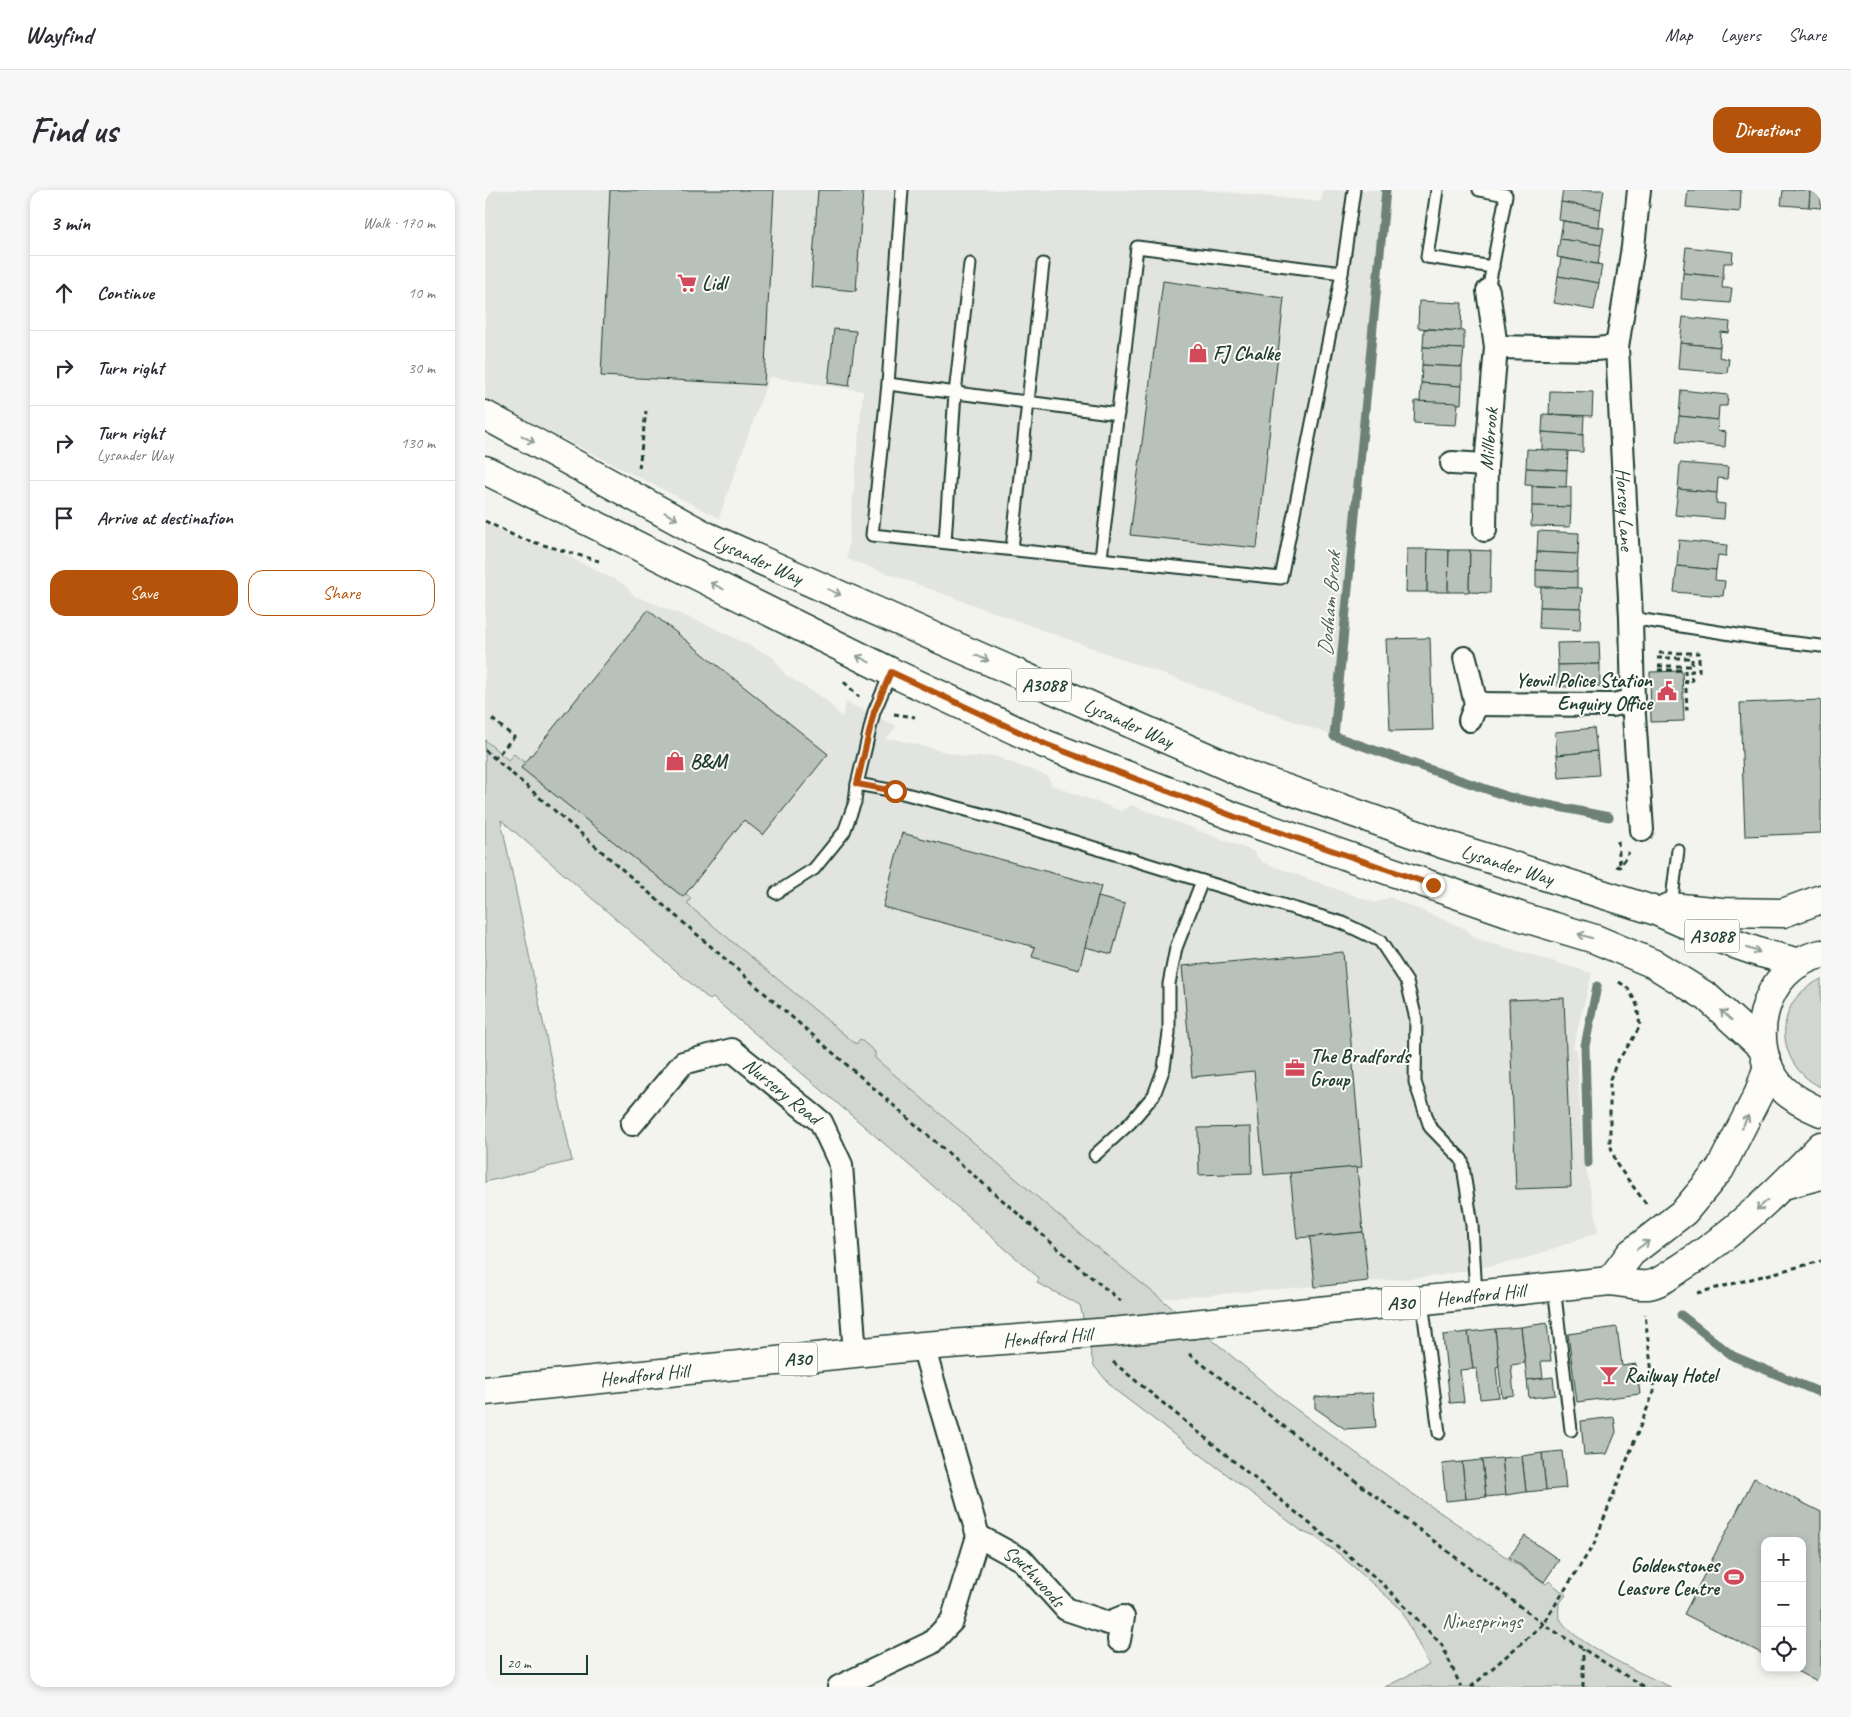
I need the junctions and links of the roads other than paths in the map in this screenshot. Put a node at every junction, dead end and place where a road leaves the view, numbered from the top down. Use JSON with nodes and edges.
{"nodes":[{"id":1,"x":902,"y":190,"type":"edge"},
{"id":2,"x":1354,"y":190,"type":"edge"},
{"id":3,"x":1437,"y":190,"type":"edge"},
{"id":4,"x":1479,"y":190,"type":"edge"},
{"id":5,"x":1639,"y":190,"type":"edge"},
{"id":6,"x":970,"y":264,"type":"dead end"},
{"id":7,"x":1043,"y":264,"type":"dead end"},
{"id":8,"x":1493,"y":267,"type":"junction"},
{"id":9,"x":1342,"y":273,"type":"junction"},
{"id":10,"x":1488,"y":291,"type":"joint"},
{"id":11,"x":1496,"y":347,"type":"junction"},
{"id":12,"x":1617,"y":347,"type":"junction"},
{"id":13,"x":888,"y":384,"type":"junction"},
{"id":14,"x":955,"y":393,"type":"junction"},
{"id":15,"x":1028,"y":402,"type":"junction"},
{"id":16,"x":1118,"y":414,"type":"junction"},
{"id":17,"x":485,"y":416,"type":"edge"},
{"id":18,"x":1453,"y":463,"type":"dead end"},
{"id":19,"x":1486,"y":465,"type":"junction"},
{"id":20,"x":485,"y":470,"type":"edge"},
{"id":21,"x":1485,"y":530,"type":"dead end"},
{"id":22,"x":945,"y":542,"type":"junction"},
{"id":23,"x":1012,"y":549,"type":"junction"},
{"id":24,"x":1101,"y":558,"type":"junction"},
{"id":25,"x":1631,"y":618,"type":"junction"},
{"id":26,"x":1821,"y":646,"type":"edge"},
{"id":27,"x":1465,"y":658,"type":"dead end"},
{"id":28,"x":891,"y":672,"type":"junction"},
{"id":29,"x":1633,"y":701,"type":"junction"},
{"id":30,"x":857,"y":784,"type":"junction"},
{"id":31,"x":1642,"y":830,"type":"road end"},
{"id":32,"x":1678,"y":850,"type":"dead end"},
{"id":33,"x":1202,"y":881,"type":"junction"},
{"id":34,"x":776,"y":893,"type":"dead end"},
{"id":35,"x":1821,"y":899,"type":"edge"},
{"id":36,"x":1664,"y":909,"type":"junction"},
{"id":37,"x":1811,"y":958,"type":"edge"},
{"id":38,"x":1765,"y":1057,"type":"junction"},
{"id":39,"x":1821,"y":1112,"type":"edge"},
{"id":40,"x":632,"y":1124,"type":"dead end"},
{"id":41,"x":1821,"y":1146,"type":"edge"},
{"id":42,"x":1095,"y":1155,"type":"dead end"},
{"id":43,"x":1821,"y":1175,"type":"edge"},
{"id":44,"x":1783,"y":1185,"type":"junction"},
{"id":45,"x":1610,"y":1281,"type":"junction"},
{"id":46,"x":1554,"y":1287,"type":"junction"},
{"id":47,"x":1476,"y":1295,"type":"junction"},
{"id":48,"x":1422,"y":1301,"type":"junction"},
{"id":49,"x":923,"y":1346,"type":"junction"},
{"id":50,"x":855,"y":1354,"type":"junction"},
{"id":51,"x":485,"y":1391,"type":"edge"},
{"id":52,"x":1571,"y":1430,"type":"dead end"},
{"id":53,"x":1439,"y":1433,"type":"dead end"},
{"id":54,"x":978,"y":1536,"type":"junction"},
{"id":55,"x":1119,"y":1640,"type":"dead end"},
{"id":56,"x":839,"y":1687,"type":"edge"}],
"edges":[{"from":1,"to":13,"type":"lane"},
{"from":2,"to":9,"type":"lane"},
{"from":3,"to":8,"type":"lane"},
{"from":4,"to":8,"type":"lane"},
{"from":5,"to":12,"type":"street","name":"Horsey Lane"},
{"from":6,"to":14,"type":"lane"},
{"from":7,"to":15,"type":"lane"},
{"from":8,"to":10,"type":"lane"},
{"from":9,"to":16,"type":"lane"},
{"from":9,"to":24,"type":"lane"},
{"from":10,"to":11,"type":"street","name":"Millbrook"},
{"from":11,"to":12,"type":"street"},
{"from":11,"to":19,"type":"street","name":"Millbrook"},
{"from":12,"to":25,"type":"street","name":"Horsey Lane"},
{"from":13,"to":14,"type":"lane"},
{"from":13,"to":22,"type":"lane"},
{"from":14,"to":15,"type":"lane"},
{"from":14,"to":22,"type":"lane"},
{"from":15,"to":16,"type":"lane"},
{"from":15,"to":23,"type":"lane"},
{"from":16,"to":24,"type":"lane"},
{"from":17,"to":36,"type":"main road","name":"Lysander Way","number":"A3088","one_way":true},
{"from":18,"to":19,"type":"street"},
{"from":19,"to":21,"type":"street","name":"Millbrook"},
{"from":28,"to":20,"type":"main road","name":"Lysander Way","number":"A3088","one_way":true},
{"from":22,"to":23,"type":"lane"},
{"from":23,"to":24,"type":"lane"},
{"from":25,"to":26,"type":"lane"},
{"from":25,"to":29,"type":"street","name":"Horsey Lane"},
{"from":27,"to":29,"type":"street"},
{"from":28,"to":30,"type":"lane"},
{"from":38,"to":28,"type":"main road","name":"Lysander Way","number":"A3088","one_way":true},
{"from":29,"to":31,"type":"street","name":"Horsey Lane"},
{"from":30,"to":33,"type":"lane"},
{"from":30,"to":34,"type":"lane"},
{"from":32,"to":36,"type":"lane"},
{"from":33,"to":42,"type":"lane"},
{"from":33,"to":47,"type":"lane"},
{"from":35,"to":36,"type":"main road"},
{"from":36,"to":37,"type":"main road","name":"Lysander Way","number":"A3088","one_way":true},
{"from":37,"to":38,"type":"main road"},
{"from":38,"to":39,"type":"main road","name":"Lysander Way"},
{"from":45,"to":38,"type":"main road","one_way":true},
{"from":40,"to":50,"type":"street","name":"Nursery Road"},
{"from":41,"to":44,"type":"main road","name":"Hendford Hill","number":"A30"},
{"from":43,"to":44,"type":"main road"},
{"from":44,"to":45,"type":"main road","name":"Hendford Hill","number":"A30","one_way":true},
{"from":45,"to":46,"type":"main road","name":"Hendford Hill","number":"A30"},
{"from":46,"to":47,"type":"main road","name":"Hendford Hill","number":"A30"},
{"from":46,"to":52,"type":"lane"},
{"from":47,"to":48,"type":"main road","name":"Hendford Hill","number":"A30"},
{"from":48,"to":49,"type":"main road","name":"Hendford Hill","number":"A30","bridge":true},
{"from":48,"to":53,"type":"lane"},
{"from":49,"to":50,"type":"main road","name":"Hendford Hill","number":"A30"},
{"from":49,"to":54,"type":"street","name":"Southwoods"},
{"from":50,"to":51,"type":"main road","name":"Hendford Hill","number":"A30"},
{"from":54,"to":55,"type":"street","name":"Southwoods"},
{"from":54,"to":56,"type":"street","name":"Southwoods"}]}
